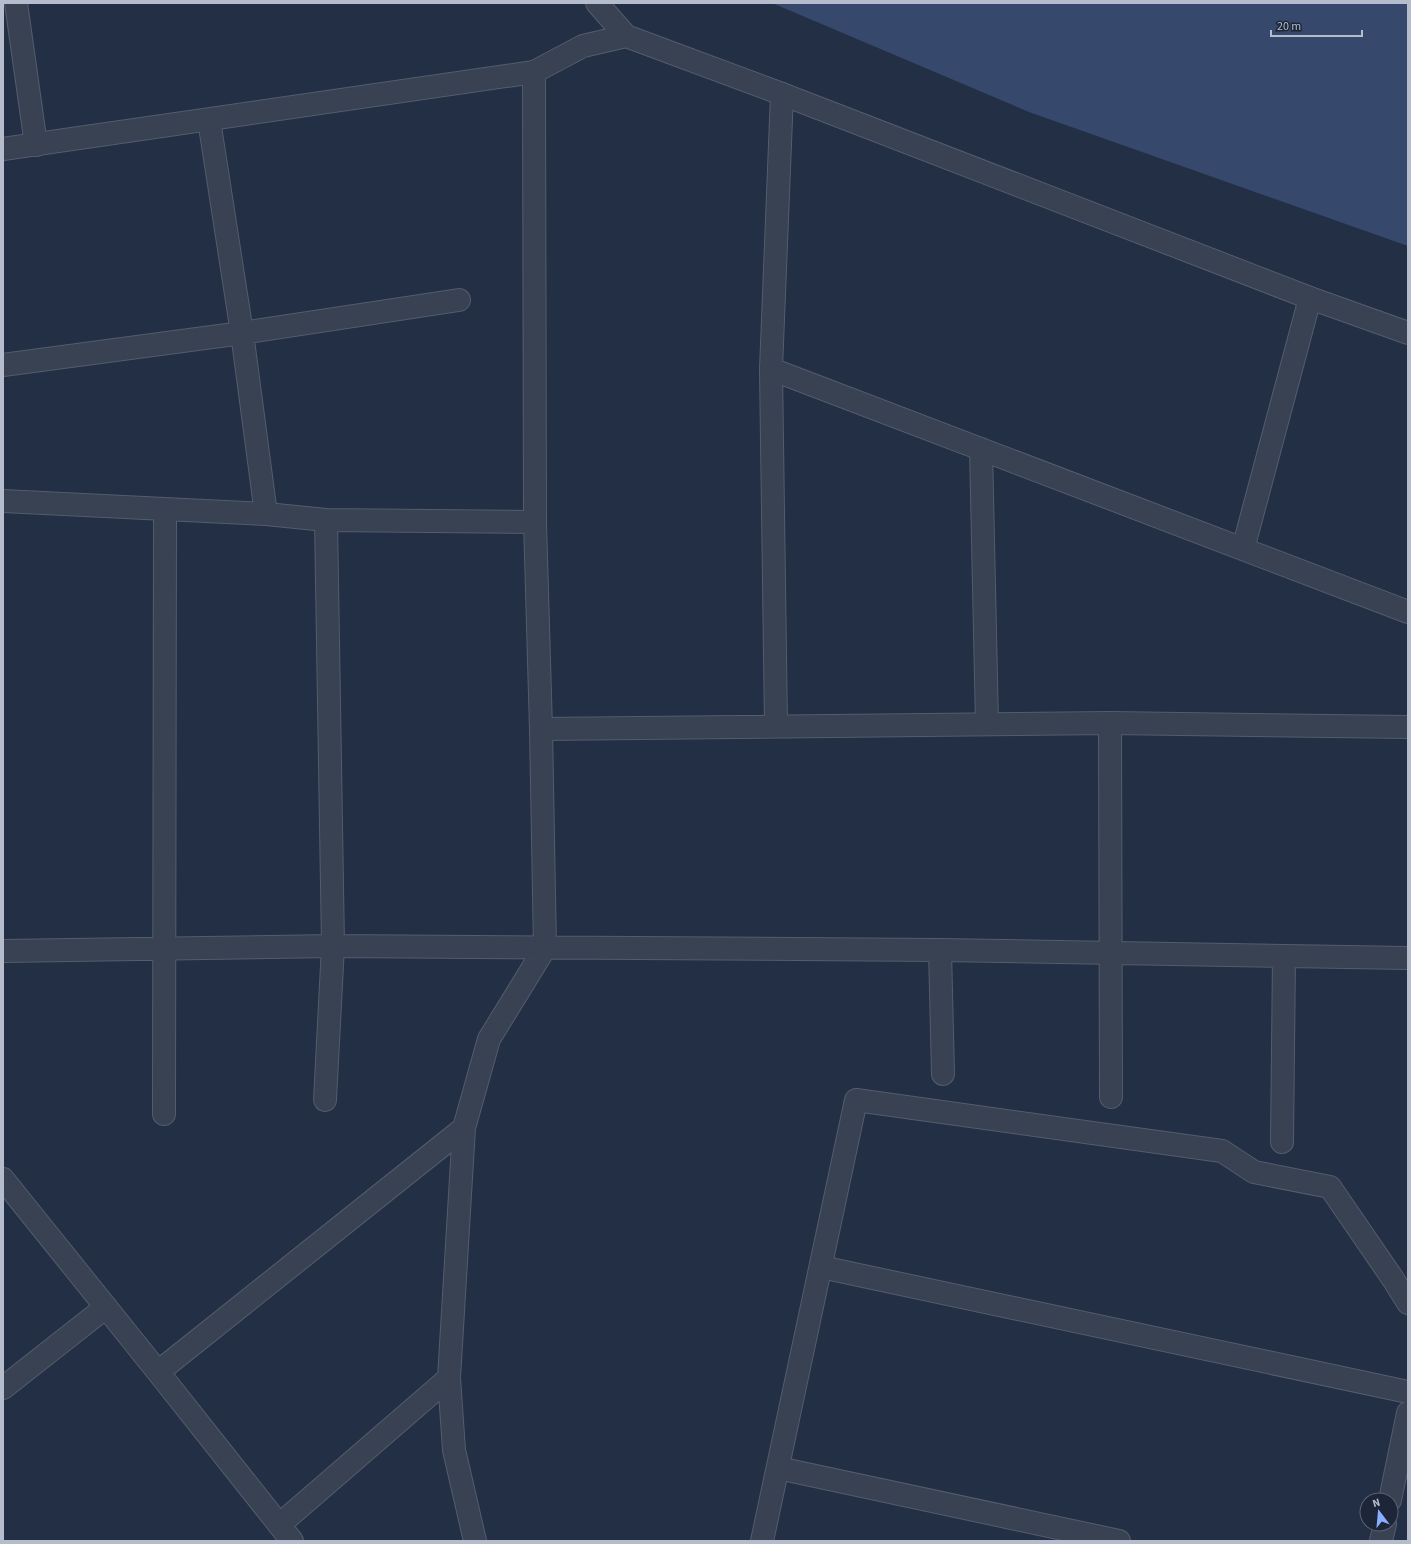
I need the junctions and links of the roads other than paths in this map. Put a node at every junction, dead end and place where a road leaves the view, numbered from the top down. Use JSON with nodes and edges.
{"nodes":[{"id":1,"x":16,"y":3,"type":"edge"},
{"id":2,"x":597,"y":3,"type":"edge"},
{"id":3,"x":626,"y":36,"type":"junction"},
{"id":4,"x":534,"y":72,"type":"junction"},
{"id":5,"x":782,"y":94,"type":"junction"},
{"id":6,"x":209,"y":120,"type":"junction"},
{"id":7,"x":36,"y":144,"type":"junction"},
{"id":8,"x":3,"y":149,"type":"edge"},
{"id":9,"x":1310,"y":298,"type":"junction"},
{"id":10,"x":459,"y":300,"type":"dead end"},
{"id":11,"x":242,"y":333,"type":"junction"},
{"id":12,"x":1408,"y":333,"type":"edge"},
{"id":13,"x":3,"y":365,"type":"edge"},
{"id":14,"x":771,"y":369,"type":"junction"},
{"id":15,"x":981,"y":449,"type":"junction"},
{"id":16,"x":3,"y":501,"type":"edge"},
{"id":17,"x":164,"y":509,"type":"junction"},
{"id":18,"x":266,"y":514,"type":"junction"},
{"id":19,"x":326,"y":520,"type":"junction"},
{"id":20,"x":535,"y":522,"type":"junction"},
{"id":21,"x":1243,"y":549,"type":"junction"},
{"id":22,"x":1408,"y":612,"type":"edge"},
{"id":23,"x":1110,"y":723,"type":"junction"},
{"id":24,"x":987,"y":724,"type":"junction"},
{"id":25,"x":776,"y":726,"type":"junction"},
{"id":26,"x":1408,"y":726,"type":"edge"},
{"id":27,"x":541,"y":729,"type":"junction"},
{"id":28,"x":333,"y":946,"type":"junction"},
{"id":29,"x":164,"y":948,"type":"junction"},
{"id":30,"x":545,"y":948,"type":"junction"},
{"id":31,"x":940,"y":950,"type":"junction"},
{"id":32,"x":3,"y":951,"type":"edge"},
{"id":33,"x":1111,"y":953,"type":"junction"},
{"id":34,"x":1284,"y":956,"type":"junction"},
{"id":35,"x":1408,"y":958,"type":"edge"},
{"id":36,"x":942,"y":1074,"type":"dead end"},
{"id":37,"x":1111,"y":1097,"type":"dead end"},
{"id":38,"x":325,"y":1100,"type":"dead end"},
{"id":39,"x":164,"y":1114,"type":"dead end"},
{"id":40,"x":464,"y":1128,"type":"junction"},
{"id":41,"x":1282,"y":1142,"type":"dead end"},
{"id":42,"x":3,"y":1179,"type":"edge"},
{"id":43,"x":821,"y":1267,"type":"junction"},
{"id":44,"x":1408,"y":1303,"type":"edge"},
{"id":45,"x":106,"y":1307,"type":"junction"},
{"id":46,"x":158,"y":1372,"type":"junction"},
{"id":47,"x":449,"y":1378,"type":"junction"},
{"id":48,"x":3,"y":1388,"type":"edge"},
{"id":49,"x":1408,"y":1392,"type":"edge"},
{"id":50,"x":1408,"y":1413,"type":"edge"},
{"id":51,"x":778,"y":1468,"type":"junction"},
{"id":52,"x":1392,"y":1492,"type":"edge"},
{"id":53,"x":285,"y":1533,"type":"edge"},
{"id":54,"x":475,"y":1541,"type":"edge"},
{"id":55,"x":762,"y":1541,"type":"edge"},
{"id":56,"x":1119,"y":1541,"type":"edge"}],
"edges":[{"from":1,"to":7,"type":"street"},
{"from":2,"to":3,"type":"street"},
{"from":3,"to":4,"type":"street"},
{"from":3,"to":5,"type":"street"},
{"from":4,"to":6,"type":"street"},
{"from":4,"to":20,"type":"street"},
{"from":5,"to":9,"type":"street"},
{"from":5,"to":14,"type":"street"},
{"from":6,"to":7,"type":"street"},
{"from":6,"to":11,"type":"street"},
{"from":7,"to":8,"type":"street"},
{"from":9,"to":12,"type":"street"},
{"from":9,"to":21,"type":"street"},
{"from":10,"to":11,"type":"street"},
{"from":11,"to":13,"type":"street"},
{"from":11,"to":18,"type":"street"},
{"from":14,"to":15,"type":"street"},
{"from":14,"to":25,"type":"street"},
{"from":15,"to":21,"type":"street"},
{"from":15,"to":24,"type":"street"},
{"from":16,"to":17,"type":"street"},
{"from":17,"to":18,"type":"street"},
{"from":17,"to":29,"type":"street"},
{"from":18,"to":19,"type":"street"},
{"from":19,"to":20,"type":"street"},
{"from":19,"to":28,"type":"street"},
{"from":20,"to":27,"type":"street"},
{"from":21,"to":22,"type":"street"},
{"from":23,"to":24,"type":"street"},
{"from":23,"to":26,"type":"street"},
{"from":23,"to":33,"type":"street"},
{"from":24,"to":25,"type":"street"},
{"from":25,"to":27,"type":"street"},
{"from":27,"to":30,"type":"street"},
{"from":28,"to":29,"type":"street"},
{"from":28,"to":30,"type":"street"},
{"from":28,"to":38,"type":"street"},
{"from":29,"to":32,"type":"street"},
{"from":29,"to":39,"type":"street"},
{"from":30,"to":31,"type":"street"},
{"from":30,"to":40,"type":"street"},
{"from":31,"to":33,"type":"street"},
{"from":31,"to":36,"type":"street"},
{"from":33,"to":34,"type":"street"},
{"from":33,"to":37,"type":"street"},
{"from":34,"to":35,"type":"street"},
{"from":34,"to":41,"type":"street"},
{"from":40,"to":46,"type":"street"},
{"from":40,"to":47,"type":"street"},
{"from":42,"to":45,"type":"street"},
{"from":43,"to":44,"type":"street"},
{"from":43,"to":49,"type":"street"},
{"from":43,"to":51,"type":"street"},
{"from":45,"to":46,"type":"street"},
{"from":45,"to":48,"type":"street"},
{"from":46,"to":53,"type":"street"},
{"from":47,"to":53,"type":"street"},
{"from":47,"to":54,"type":"street"},
{"from":50,"to":52,"type":"street"},
{"from":51,"to":55,"type":"street"},
{"from":51,"to":56,"type":"street"}]}
